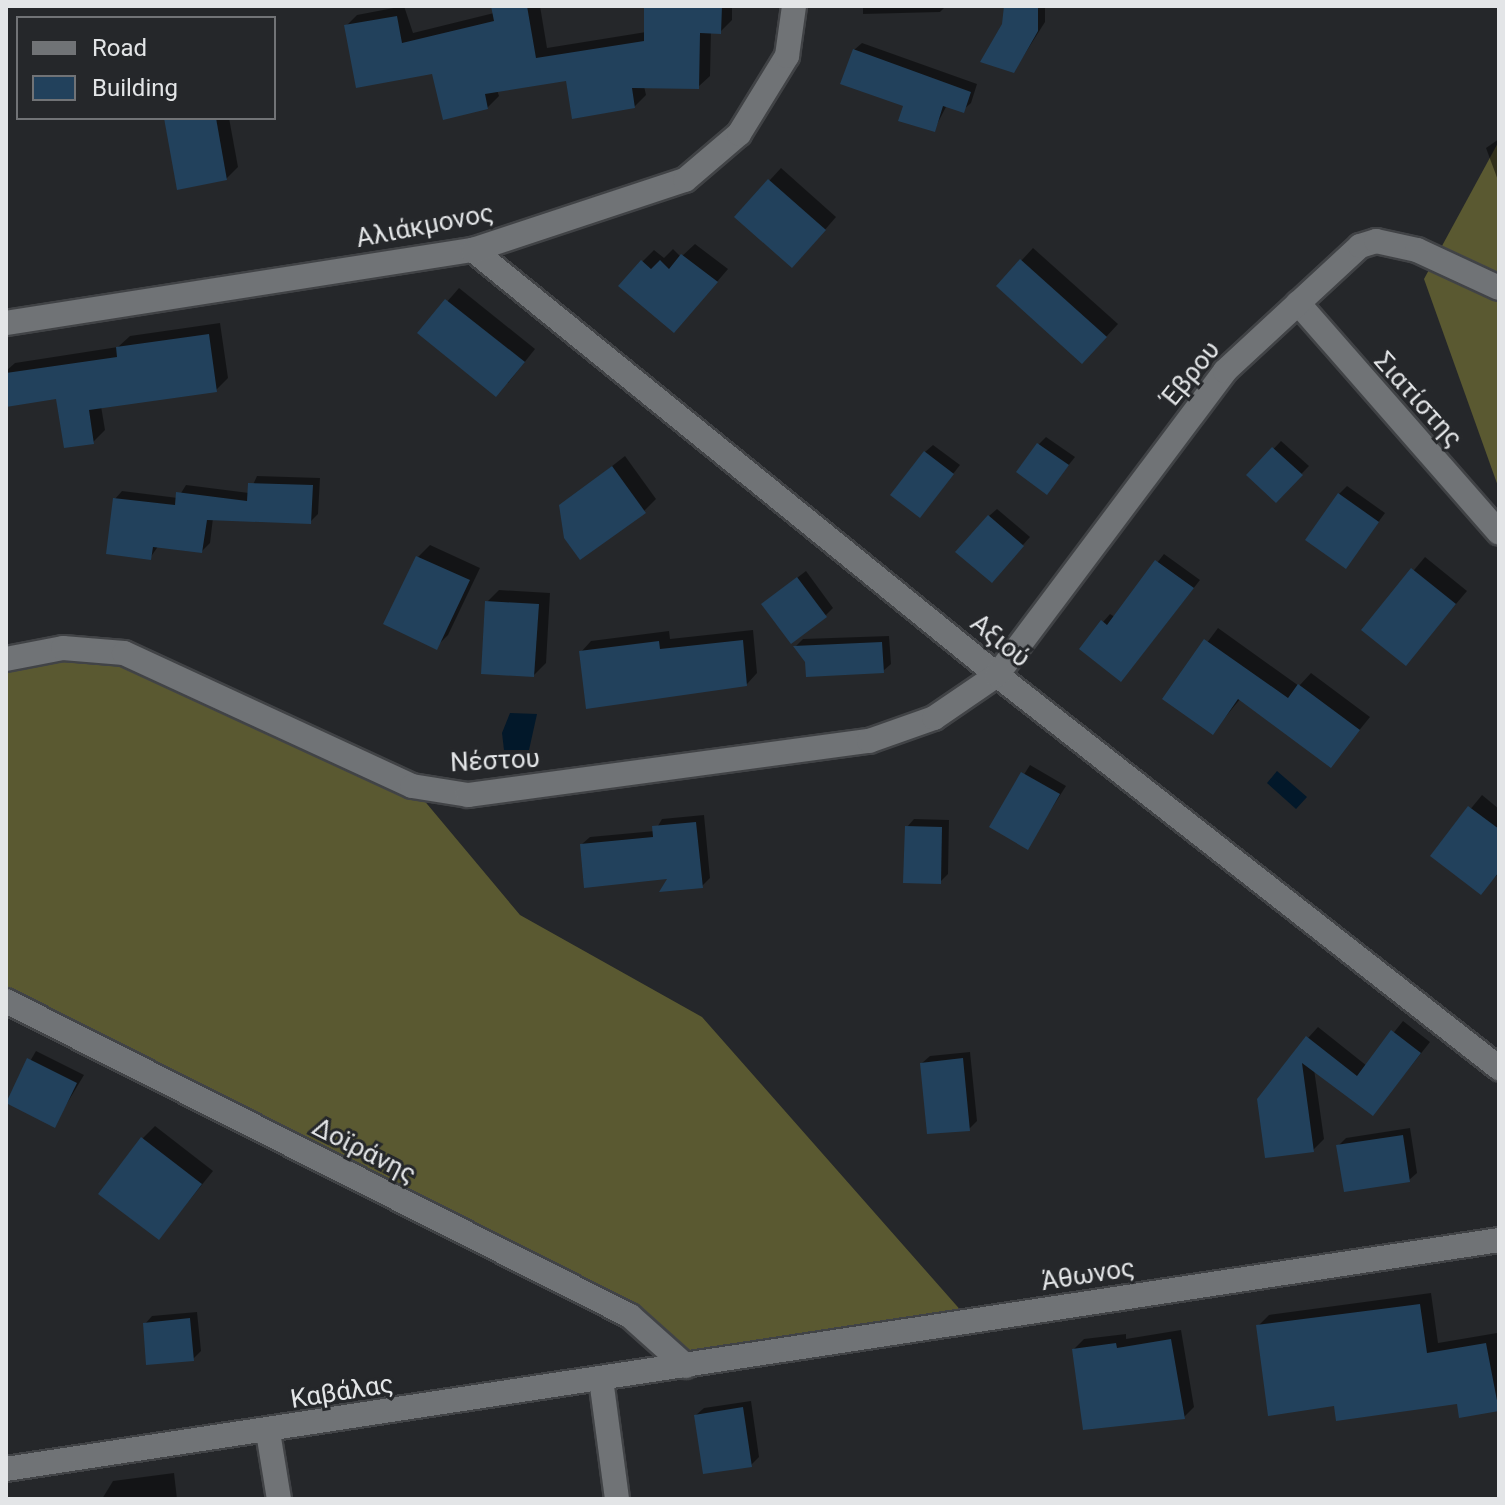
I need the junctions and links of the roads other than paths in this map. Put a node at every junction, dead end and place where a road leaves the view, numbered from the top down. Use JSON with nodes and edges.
{"nodes":[{"id":1,"x":794,"y":6,"type":"edge"},
{"id":2,"x":473,"y":250,"type":"junction"},
{"id":3,"x":1499,"y":288,"type":"edge"},
{"id":4,"x":1298,"y":303,"type":"junction"},
{"id":5,"x":6,"y":323,"type":"edge"},
{"id":6,"x":1499,"y":533,"type":"edge"},
{"id":7,"x":6,"y":659,"type":"edge"},
{"id":8,"x":997,"y":675,"type":"junction"},
{"id":9,"x":6,"y":1001,"type":"edge"},
{"id":10,"x":1499,"y":1068,"type":"edge"},
{"id":11,"x":1499,"y":1240,"type":"edge"},
{"id":12,"x":686,"y":1366,"type":"junction"},
{"id":13,"x":601,"y":1379,"type":"junction"},
{"id":14,"x":268,"y":1432,"type":"junction"},
{"id":15,"x":6,"y":1469,"type":"edge"},
{"id":16,"x":279,"y":1499,"type":"edge"},
{"id":17,"x":617,"y":1499,"type":"edge"}],
"edges":[{"from":1,"to":2,"type":"street","name":"Αλιάκμονος"},
{"from":2,"to":5,"type":"street","name":"Αλιάκμονος"},
{"from":2,"to":8,"type":"street","name":"Αξιού"},
{"from":3,"to":4,"type":"street","name":"Έβρου"},
{"from":4,"to":6,"type":"street","name":"Σιατίστης"},
{"from":4,"to":8,"type":"street","name":"Έβρου"},
{"from":7,"to":8,"type":"street","name":"Νέστου"},
{"from":8,"to":10,"type":"street","name":"Αξιού"},
{"from":9,"to":12,"type":"street","name":"Δοϊράνης"},
{"from":11,"to":12,"type":"street","name":"Άθωνος"},
{"from":12,"to":13,"type":"street","name":"Καβάλας"},
{"from":13,"to":14,"type":"street","name":"Καβάλας"},
{"from":13,"to":17,"type":"street"},
{"from":14,"to":15,"type":"street","name":"Καβάλας"},
{"from":14,"to":16,"type":"street"}]}
